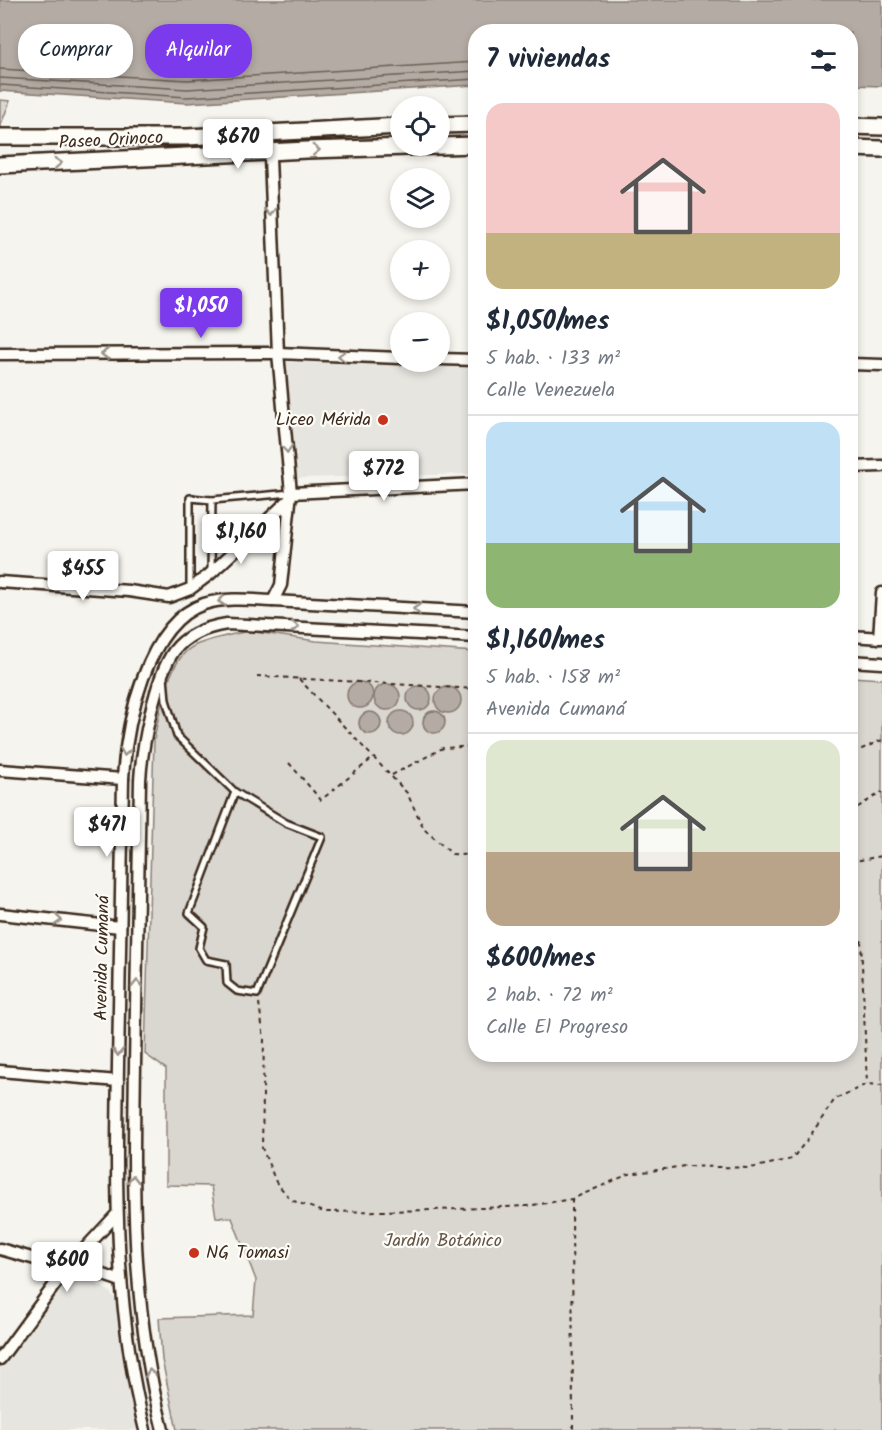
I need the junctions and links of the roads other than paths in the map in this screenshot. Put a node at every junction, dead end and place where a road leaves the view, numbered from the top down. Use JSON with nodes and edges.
{"nodes":[{"id":1,"x":468,"y":124,"type":"edge"},
{"id":2,"x":450,"y":125,"type":"edge"},
{"id":3,"x":858,"y":126,"type":"edge"},
{"id":4,"x":390,"y":127,"type":"edge"},
{"id":5,"x":882,"y":127,"type":"edge"},
{"id":6,"x":269,"y":133,"type":"junction"},
{"id":7,"x":0,"y":138,"type":"edge"},
{"id":8,"x":468,"y":145,"type":"edge"},
{"id":9,"x":858,"y":148,"type":"edge"},
{"id":10,"x":882,"y":149,"type":"edge"},
{"id":11,"x":270,"y":152,"type":"junction"},
{"id":12,"x":0,"y":165,"type":"edge"},
{"id":13,"x":278,"y":353,"type":"junction"},
{"id":14,"x":0,"y":354,"type":"edge"},
{"id":15,"x":390,"y":358,"type":"edge"},
{"id":16,"x":450,"y":359,"type":"edge"},
{"id":17,"x":468,"y":360,"type":"edge"},
{"id":18,"x":858,"y":364,"type":"edge"},
{"id":19,"x":882,"y":365,"type":"edge"},
{"id":20,"x":882,"y":466,"type":"edge"},
{"id":21,"x":858,"y":467,"type":"edge"},
{"id":22,"x":468,"y":485,"type":"edge"},
{"id":23,"x":290,"y":496,"type":"junction"},
{"id":24,"x":212,"y":500,"type":"junction"},
{"id":25,"x":210,"y":574,"type":"junction"},
{"id":26,"x":0,"y":582,"type":"edge"},
{"id":27,"x":190,"y":589,"type":"junction"},
{"id":28,"x":882,"y":593,"type":"edge"},
{"id":29,"x":273,"y":601,"type":"junction"},
{"id":30,"x":468,"y":612,"type":"edge"},
{"id":31,"x":468,"y":637,"type":"edge"},
{"id":32,"x":858,"y":637,"type":"edge"},
{"id":33,"x":881,"y":638,"type":"edge"},
{"id":34,"x":858,"y":662,"type":"edge"},
{"id":35,"x":882,"y":663,"type":"edge"},
{"id":36,"x":164,"y":674,"type":"junction"},
{"id":37,"x":0,"y":770,"type":"edge"},
{"id":38,"x":123,"y":779,"type":"junction"},
{"id":39,"x":235,"y":792,"type":"junction"},
{"id":40,"x":0,"y":914,"type":"edge"},
{"id":41,"x":120,"y":927,"type":"junction"},
{"id":42,"x":0,"y":1071,"type":"edge"},
{"id":43,"x":118,"y":1081,"type":"junction"},
{"id":44,"x":117,"y":1214,"type":"junction"},
{"id":45,"x":0,"y":1249,"type":"edge"},
{"id":46,"x":67,"y":1268,"type":"junction"},
{"id":47,"x":121,"y":1281,"type":"junction"},
{"id":48,"x":0,"y":1359,"type":"edge"},
{"id":49,"x":145,"y":1430,"type":"edge"},
{"id":50,"x":163,"y":1430,"type":"edge"}],
"edges":[{"from":1,"to":2,"type":"street"},
{"from":3,"to":5,"type":"street"},
{"from":4,"to":6,"type":"street","name":"Paseo Orinoco"},
{"from":6,"to":7,"type":"street","name":"Paseo Orinoco"},
{"from":6,"to":11,"type":"street"},
{"from":11,"to":8,"type":"street","name":"Paseo Orinoco","one_way":true},
{"from":9,"to":10,"type":"street"},
{"from":12,"to":11,"type":"street","name":"Paseo Orinoco","one_way":true},
{"from":11,"to":13,"type":"street","one_way":true},
{"from":13,"to":14,"type":"street","one_way":true},
{"from":15,"to":13,"type":"street","one_way":true},
{"from":13,"to":23,"type":"street","one_way":true},
{"from":16,"to":17,"type":"street"},
{"from":18,"to":19,"type":"street"},
{"from":20,"to":21,"type":"street"},
{"from":22,"to":23,"type":"street"},
{"from":23,"to":24,"type":"lane"},
{"from":23,"to":25,"type":"street"},
{"from":23,"to":29,"type":"street"},
{"from":24,"to":25,"type":"lane"},
{"from":24,"to":27,"type":"lane"},
{"from":25,"to":27,"type":"street"},
{"from":26,"to":27,"type":"street"},
{"from":28,"to":33,"type":"street"},
{"from":30,"to":29,"type":"street","name":"Avenida Cumaná","one_way":true},
{"from":29,"to":38,"type":"street","name":"Avenida Cumaná","one_way":true},
{"from":36,"to":31,"type":"street","name":"Avenida Cumaná","one_way":true},
{"from":32,"to":33,"type":"street"},
{"from":34,"to":35,"type":"street"},
{"from":36,"to":39,"type":"lane"},
{"from":50,"to":36,"type":"street","name":"Avenida Cumaná","one_way":true},
{"from":37,"to":38,"type":"street"},
{"from":38,"to":41,"type":"street","name":"Avenida Cumaná"},
{"from":39,"to":39,"type":"lane"},
{"from":40,"to":41,"type":"street","one_way":true},
{"from":41,"to":43,"type":"street","name":"Avenida Cumaná","one_way":true},
{"from":42,"to":43,"type":"street"},
{"from":43,"to":44,"type":"street","name":"Avenida Cumaná"},
{"from":44,"to":46,"type":"street"},
{"from":44,"to":47,"type":"street","name":"Avenida Cumaná"},
{"from":45,"to":46,"type":"street"},
{"from":46,"to":47,"type":"street"},
{"from":46,"to":48,"type":"street"},
{"from":47,"to":49,"type":"street","name":"Avenida Cumaná"}]}
